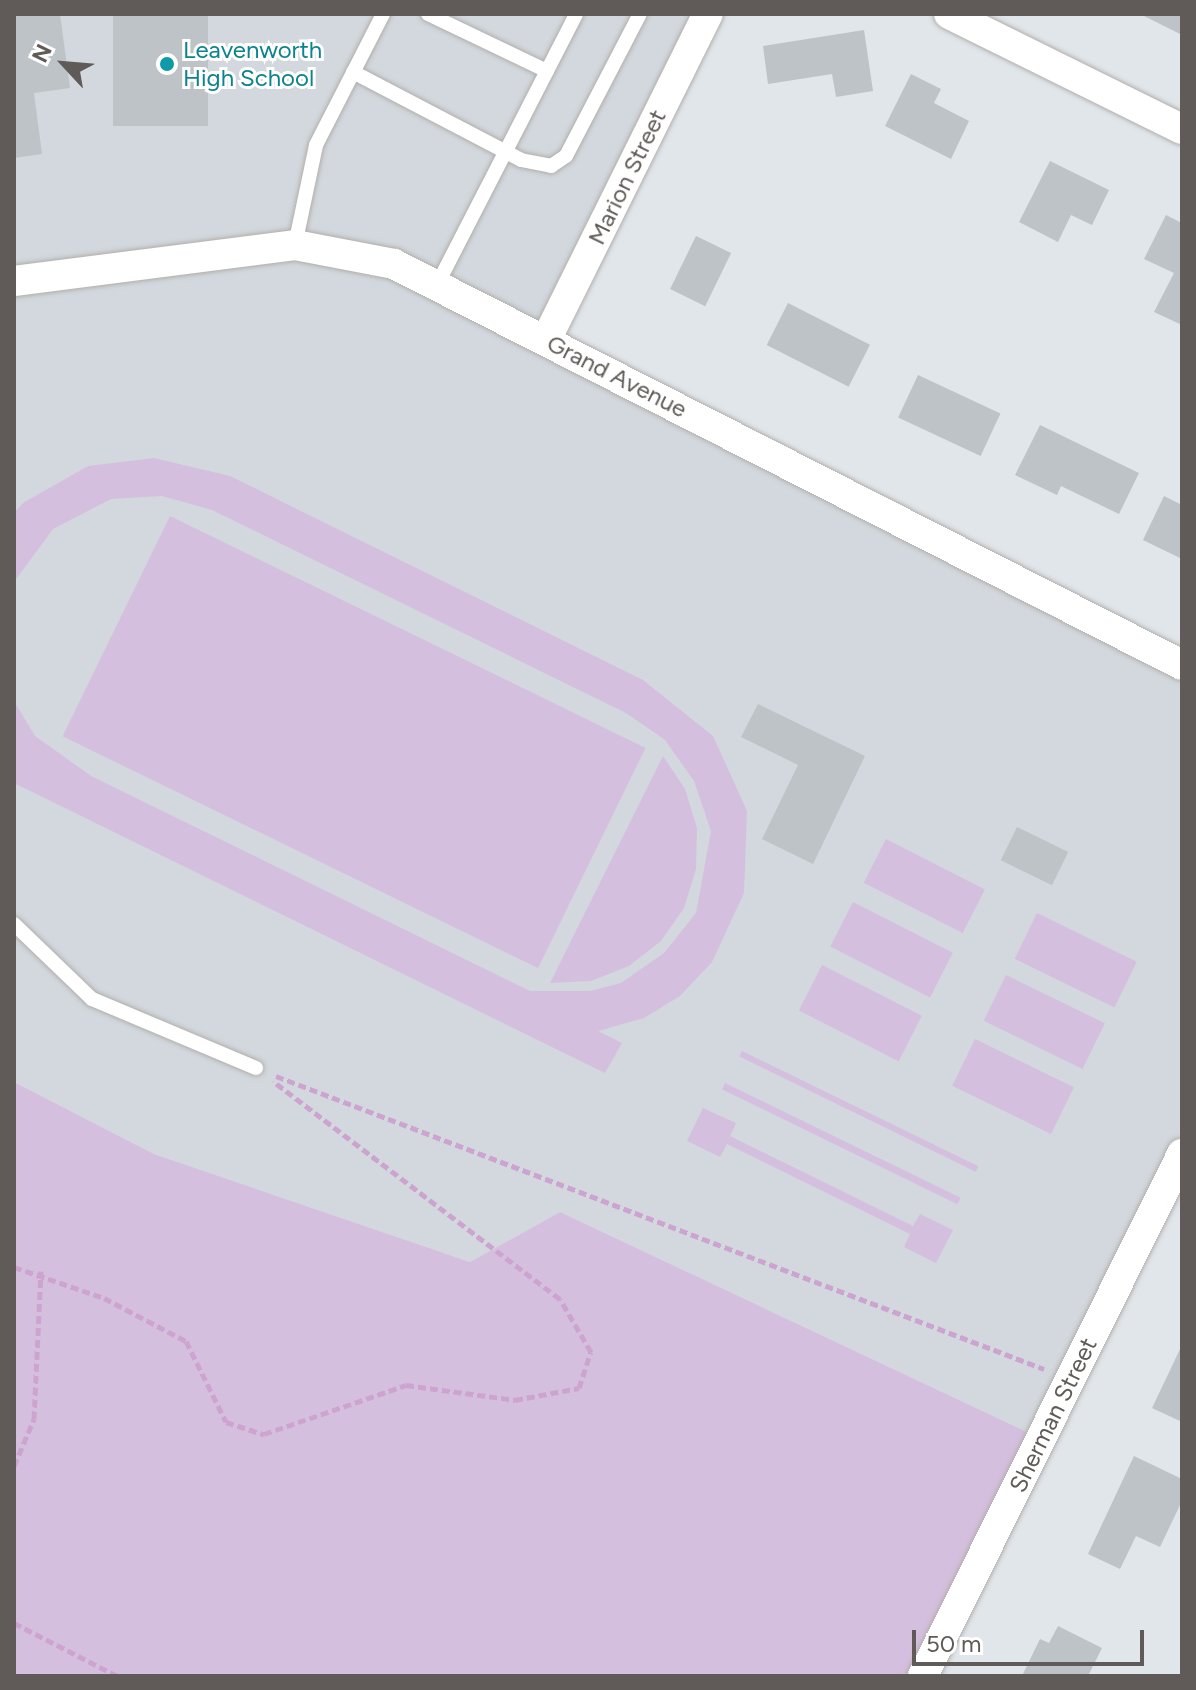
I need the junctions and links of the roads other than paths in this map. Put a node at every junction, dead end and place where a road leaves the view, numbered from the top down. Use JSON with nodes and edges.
{"nodes":[{"id":1,"x":383,"y":14,"type":"edge"},
{"id":2,"x":428,"y":14,"type":"edge"},
{"id":3,"x":576,"y":14,"type":"edge"},
{"id":4,"x":640,"y":14,"type":"edge"},
{"id":5,"x":708,"y":14,"type":"edge"},
{"id":6,"x":949,"y":14,"type":"edge"},
{"id":7,"x":547,"y":71,"type":"junction"},
{"id":8,"x":353,"y":72,"type":"junction"},
{"id":9,"x":1182,"y":129,"type":"edge"},
{"id":10,"x":506,"y":149,"type":"junction"},
{"id":11,"x":295,"y":245,"type":"junction"},
{"id":12,"x":14,"y":281,"type":"edge"},
{"id":13,"x":438,"y":283,"type":"junction"},
{"id":14,"x":546,"y":340,"type":"junction"},
{"id":15,"x":1182,"y":665,"type":"edge"},
{"id":16,"x":14,"y":924,"type":"edge"},
{"id":17,"x":256,"y":1068,"type":"road end"},
{"id":18,"x":1182,"y":1154,"type":"edge"},
{"id":19,"x":923,"y":1676,"type":"edge"}],
"edges":[{"from":1,"to":8,"type":"lane"},
{"from":2,"to":7,"type":"lane"},
{"from":3,"to":7,"type":"lane"},
{"from":4,"to":10,"type":"lane"},
{"from":5,"to":14,"type":"street","name":"Marion Street"},
{"from":6,"to":9,"type":"street"},
{"from":7,"to":10,"type":"lane"},
{"from":8,"to":10,"type":"lane"},
{"from":8,"to":11,"type":"lane"},
{"from":10,"to":13,"type":"lane"},
{"from":11,"to":12,"type":"street","name":"Grand Avenue"},
{"from":11,"to":13,"type":"street","name":"Grand Avenue"},
{"from":13,"to":14,"type":"street","name":"Grand Avenue"},
{"from":14,"to":15,"type":"street","name":"Grand Avenue"},
{"from":16,"to":17,"type":"lane"},
{"from":18,"to":19,"type":"street","name":"Sherman Street"}]}
